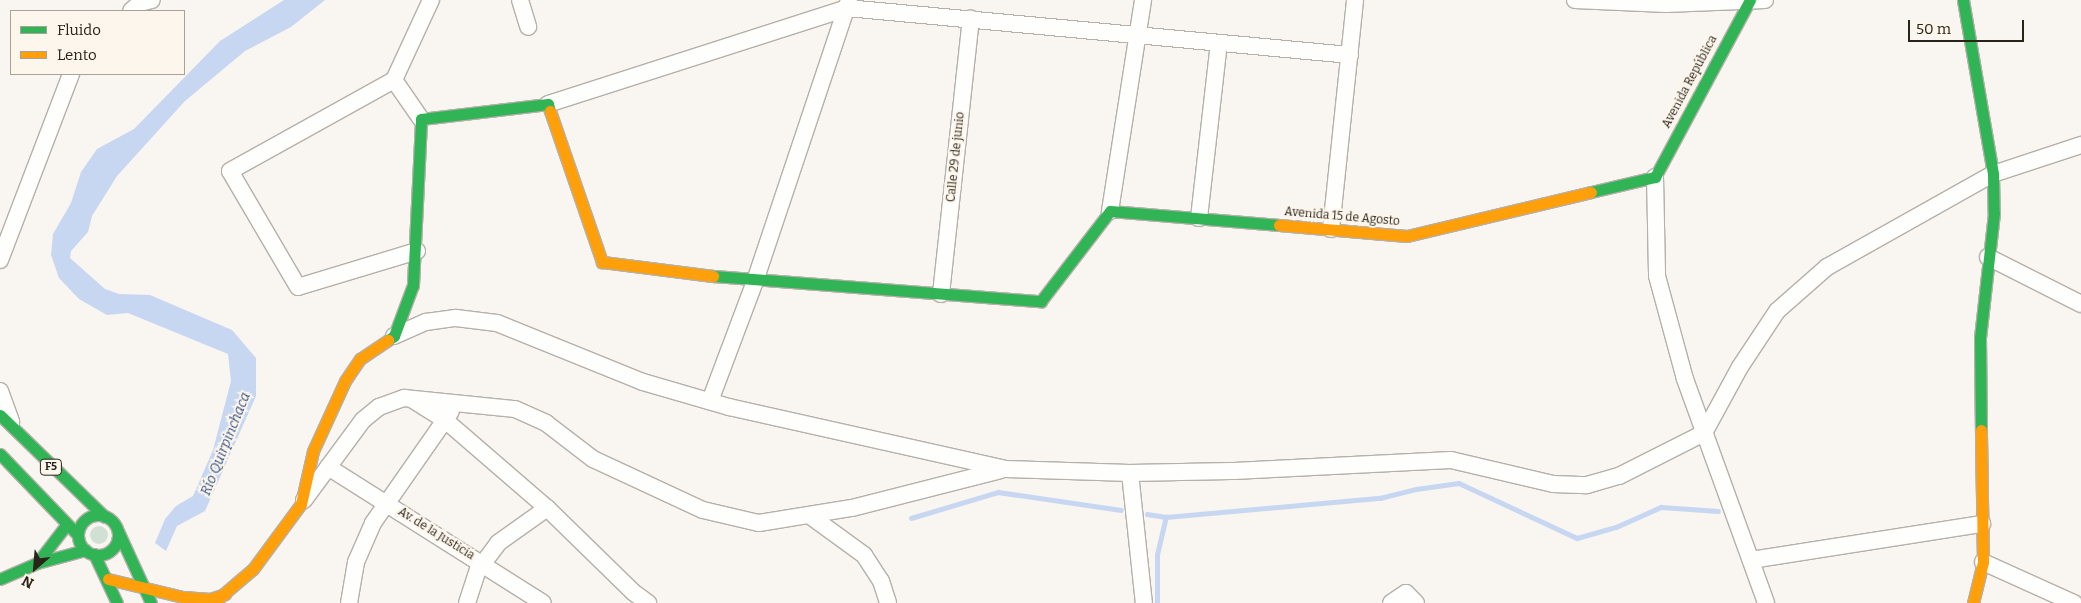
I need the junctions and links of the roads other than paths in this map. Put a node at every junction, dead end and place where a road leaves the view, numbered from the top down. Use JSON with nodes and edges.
{"nodes":[{"id":1,"x":152,"y":0,"type":"edge"},
{"id":2,"x":431,"y":0,"type":"edge"},
{"id":3,"x":520,"y":0,"type":"edge"},
{"id":4,"x":1143,"y":0,"type":"edge"},
{"id":5,"x":1355,"y":0,"type":"edge"},
{"id":6,"x":1575,"y":0,"type":"edge"},
{"id":7,"x":1765,"y":0,"type":"edge"},
{"id":8,"x":1963,"y":0,"type":"edge"},
{"id":9,"x":1749,"y":2,"type":"edge"},
{"id":10,"x":848,"y":4,"type":"edge"},
{"id":11,"x":132,"y":10,"type":"edge"},
{"id":12,"x":971,"y":19,"type":"junction"},
{"id":13,"x":528,"y":27,"type":"dead end"},
{"id":14,"x":1137,"y":35,"type":"junction"},
{"id":15,"x":1219,"y":43,"type":"junction"},
{"id":16,"x":1350,"y":56,"type":"junction"},
{"id":17,"x":71,"y":75,"type":"edge"},
{"id":18,"x":394,"y":80,"type":"junction"},
{"id":19,"x":548,"y":104,"type":"junction"},
{"id":20,"x":421,"y":119,"type":"junction"},
{"id":21,"x":2081,"y":145,"type":"edge"},
{"id":22,"x":1993,"y":174,"type":"junction"},
{"id":23,"x":1655,"y":177,"type":"junction"},
{"id":24,"x":1110,"y":211,"type":"junction"},
{"id":25,"x":1200,"y":218,"type":"junction"},
{"id":26,"x":1331,"y":230,"type":"junction"},
{"id":27,"x":417,"y":251,"type":"junction"},
{"id":28,"x":1988,"y":257,"type":"junction"},
{"id":29,"x":0,"y":260,"type":"edge"},
{"id":30,"x":755,"y":281,"type":"junction"},
{"id":31,"x":941,"y":294,"type":"junction"},
{"id":32,"x":2081,"y":304,"type":"edge"},
{"id":33,"x":394,"y":336,"type":"junction"},
{"id":34,"x":0,"y":391,"type":"edge"},
{"id":35,"x":411,"y":399,"type":"junction"},
{"id":36,"x":458,"y":401,"type":"junction"},
{"id":37,"x":710,"y":401,"type":"junction"},
{"id":38,"x":0,"y":415,"type":"edge"},
{"id":39,"x":445,"y":420,"type":"junction"},
{"id":40,"x":13,"y":430,"type":"junction"},
{"id":41,"x":1704,"y":433,"type":"junction"},
{"id":42,"x":0,"y":454,"type":"edge"},
{"id":43,"x":328,"y":467,"type":"junction"},
{"id":44,"x":1006,"y":469,"type":"junction"},
{"id":45,"x":1130,"y":473,"type":"junction"},
{"id":46,"x":386,"y":503,"type":"junction"},
{"id":47,"x":301,"y":504,"type":"junction"},
{"id":48,"x":547,"y":508,"type":"junction"},
{"id":49,"x":809,"y":515,"type":"junction"},
{"id":50,"x":105,"y":516,"type":"junction"},
{"id":51,"x":67,"y":524,"type":"junction"},
{"id":52,"x":1982,"y":524,"type":"junction"},
{"id":53,"x":118,"y":531,"type":"junction"},
{"id":54,"x":78,"y":535,"type":"junction"},
{"id":55,"x":89,"y":552,"type":"junction"},
{"id":56,"x":1751,"y":560,"type":"junction"},
{"id":57,"x":1982,"y":562,"type":"junction"},
{"id":58,"x":37,"y":564,"type":"junction"},
{"id":59,"x":483,"y":564,"type":"junction"},
{"id":60,"x":0,"y":579,"type":"edge"},
{"id":61,"x":108,"y":579,"type":"junction"},
{"id":62,"x":149,"y":591,"type":"junction"},
{"id":63,"x":220,"y":600,"type":"edge"},
{"id":64,"x":117,"y":603,"type":"edge"},
{"id":65,"x":151,"y":603,"type":"edge"},
{"id":66,"x":349,"y":603,"type":"edge"},
{"id":67,"x":467,"y":603,"type":"edge"},
{"id":68,"x":543,"y":603,"type":"edge"},
{"id":69,"x":648,"y":603,"type":"edge"},
{"id":70,"x":888,"y":603,"type":"edge"},
{"id":71,"x":1144,"y":603,"type":"edge"},
{"id":72,"x":1391,"y":603,"type":"edge"},
{"id":73,"x":1416,"y":603,"type":"edge"},
{"id":74,"x":1766,"y":603,"type":"edge"},
{"id":75,"x":1973,"y":603,"type":"edge"},
{"id":76,"x":2074,"y":603,"type":"edge"}],
"edges":[{"from":1,"to":11,"type":"street"},
{"from":2,"to":18,"type":"street"},
{"from":3,"to":13,"type":"street"},
{"from":4,"to":14,"type":"street"},
{"from":5,"to":16,"type":"street"},
{"from":6,"to":9,"type":"street"},
{"from":7,"to":9,"type":"street"},
{"from":8,"to":22,"type":"main road"},
{"from":9,"to":23,"type":"main road","name":"Avenida República"},
{"from":10,"to":12,"type":"street"},
{"from":10,"to":19,"type":"street"},
{"from":10,"to":30,"type":"street"},
{"from":12,"to":14,"type":"street"},
{"from":12,"to":31,"type":"street","name":"Calle 29 de junio"},
{"from":14,"to":15,"type":"street"},
{"from":14,"to":24,"type":"street"},
{"from":15,"to":16,"type":"street"},
{"from":15,"to":25,"type":"street"},
{"from":16,"to":26,"type":"street"},
{"from":17,"to":29,"type":"street"},
{"from":18,"to":20,"type":"street"},
{"from":18,"to":27,"type":"street"},
{"from":19,"to":20,"type":"main road"},
{"from":19,"to":30,"type":"main road"},
{"from":20,"to":27,"type":"main road"},
{"from":21,"to":22,"type":"street"},
{"from":22,"to":28,"type":"main road"},
{"from":22,"to":41,"type":"street"},
{"from":23,"to":26,"type":"main road","name":"Avenida 15 de Agosto"},
{"from":23,"to":41,"type":"street"},
{"from":24,"to":25,"type":"main road","name":"Avenida 15 de Agosto"},
{"from":24,"to":31,"type":"main road"},
{"from":25,"to":26,"type":"main road","name":"Avenida 15 de Agosto"},
{"from":27,"to":33,"type":"main road"},
{"from":28,"to":32,"type":"street"},
{"from":28,"to":52,"type":"main road"},
{"from":30,"to":31,"type":"main road"},
{"from":30,"to":37,"type":"street"},
{"from":33,"to":37,"type":"street"},
{"from":33,"to":47,"type":"main road"},
{"from":34,"to":40,"type":"street"},
{"from":35,"to":36,"type":"street"},
{"from":35,"to":39,"type":"street"},
{"from":35,"to":43,"type":"street"},
{"from":36,"to":39,"type":"street"},
{"from":36,"to":49,"type":"street"},
{"from":37,"to":44,"type":"street"},
{"from":38,"to":40,"type":"main road","number":"F5"},
{"from":39,"to":46,"type":"street"},
{"from":39,"to":48,"type":"street"},
{"from":40,"to":50,"type":"main road","number":"F5"},
{"from":41,"to":45,"type":"street"},
{"from":41,"to":56,"type":"street"},
{"from":42,"to":51,"type":"main road","number":"F5"},
{"from":43,"to":46,"type":"street","name":"Av. de la Justicia"},
{"from":43,"to":47,"type":"street"},
{"from":44,"to":45,"type":"street"},
{"from":44,"to":49,"type":"street"},
{"from":45,"to":71,"type":"street"},
{"from":46,"to":59,"type":"street","name":"Av. de la Justicia"},
{"from":46,"to":66,"type":"street"},
{"from":47,"to":63,"type":"main road"},
{"from":48,"to":59,"type":"street"},
{"from":48,"to":69,"type":"street"},
{"from":49,"to":70,"type":"street"},
{"from":50,"to":53,"type":"main road","number":"F5"},
{"from":50,"to":54,"type":"main road"},
{"from":51,"to":54,"type":"main road","number":"F5"},
{"from":51,"to":58,"type":"main road"},
{"from":52,"to":56,"type":"street"},
{"from":52,"to":57,"type":"main road"},
{"from":53,"to":55,"type":"main road"},
{"from":53,"to":62,"type":"main road","number":"F5"},
{"from":54,"to":55,"type":"main road","number":"F5"},
{"from":55,"to":58,"type":"main road"},
{"from":55,"to":61,"type":"main road","number":"F5"},
{"from":56,"to":74,"type":"street"},
{"from":57,"to":75,"type":"main road"},
{"from":57,"to":76,"type":"street"},
{"from":58,"to":60,"type":"main road"},
{"from":59,"to":67,"type":"street"},
{"from":59,"to":68,"type":"street","name":"Av. de la Justicia"},
{"from":61,"to":62,"type":"main road"},
{"from":61,"to":64,"type":"main road","number":"F5"},
{"from":62,"to":63,"type":"main road"},
{"from":62,"to":65,"type":"main road","number":"F5"},
{"from":72,"to":73,"type":"street"}]}
